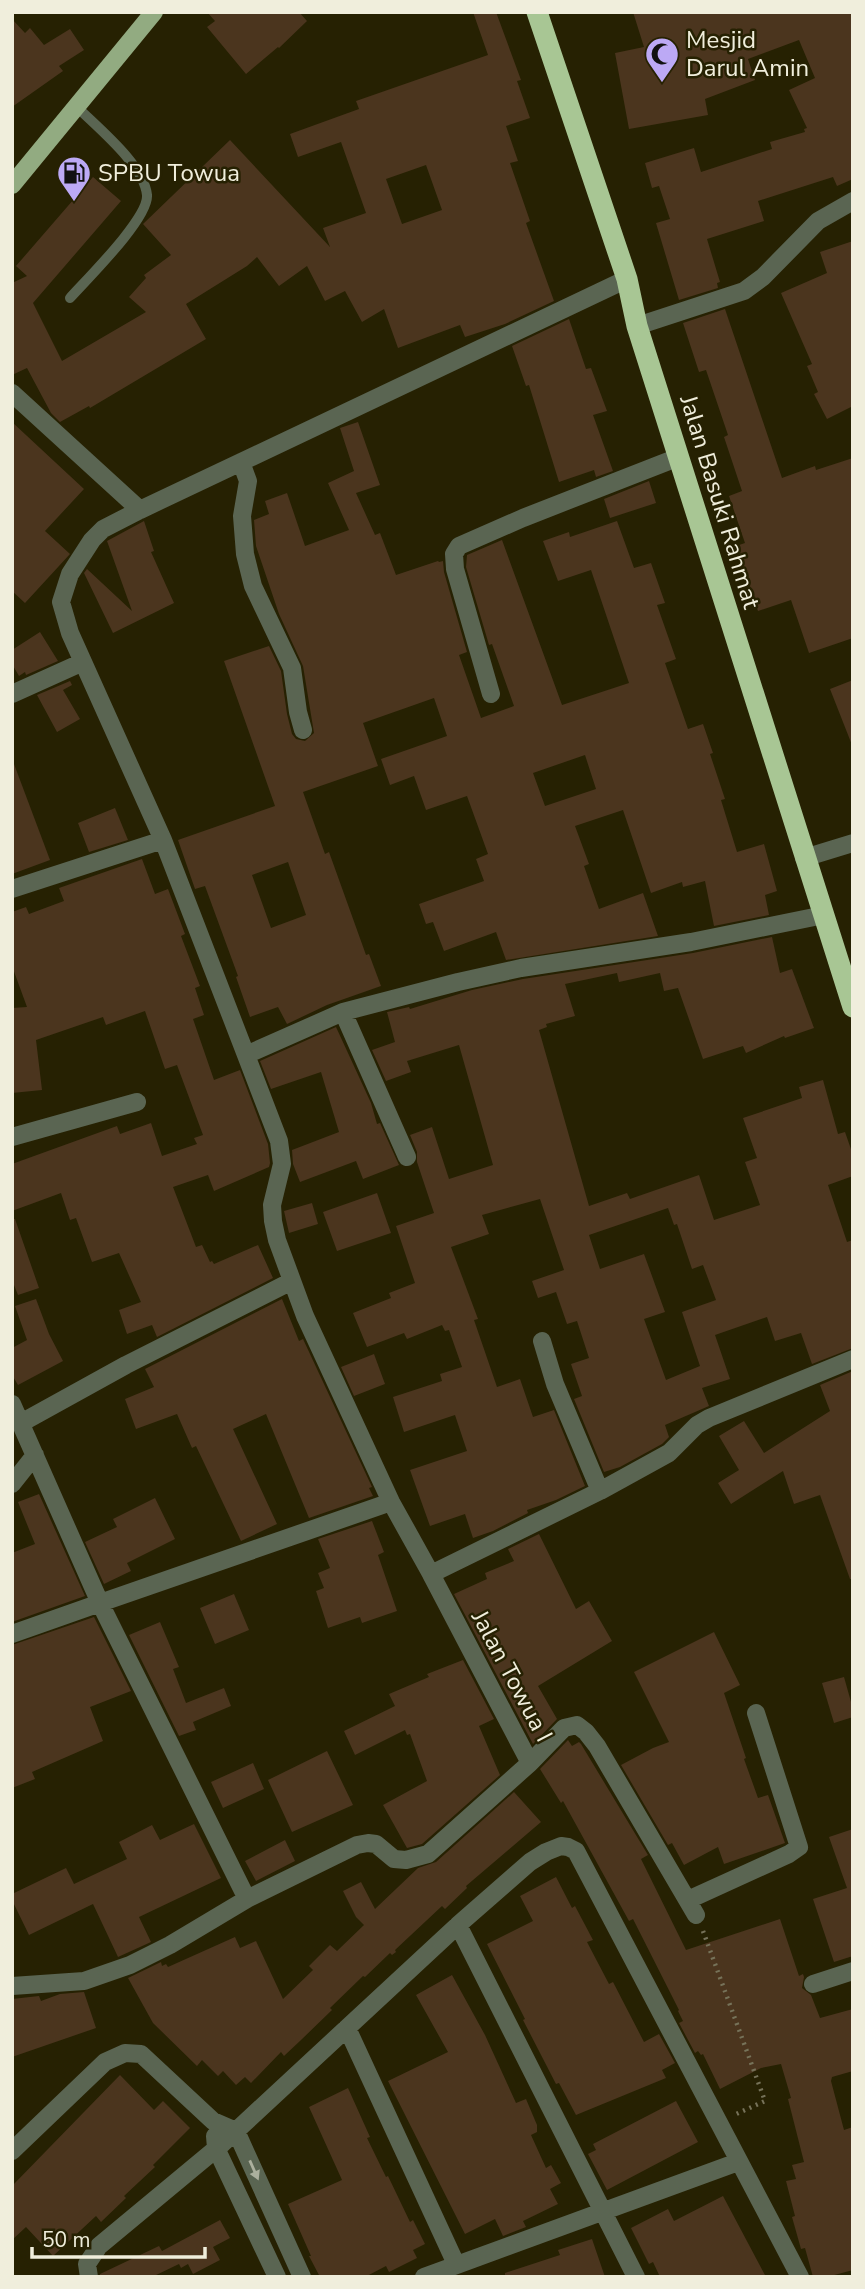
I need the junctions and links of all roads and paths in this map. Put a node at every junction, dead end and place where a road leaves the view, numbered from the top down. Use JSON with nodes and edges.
{"nodes":[{"id":1,"x":154,"y":12,"type":"edge"},
{"id":2,"x":537,"y":12,"type":"edge"},
{"id":3,"x":77,"y":107,"type":"junction"},
{"id":4,"x":12,"y":185,"type":"edge"},
{"id":5,"x":853,"y":201,"type":"edge"},
{"id":6,"x":627,"y":279,"type":"junction"},
{"id":7,"x":70,"y":298,"type":"dead end"},
{"id":8,"x":637,"y":326,"type":"junction"},
{"id":9,"x":12,"y":393,"type":"edge"},
{"id":10,"x":679,"y":457,"type":"junction"},
{"id":11,"x":241,"y":463,"type":"junction"},
{"id":12,"x":140,"y":510,"type":"junction"},
{"id":13,"x":83,"y":662,"type":"junction"},
{"id":14,"x":12,"y":694,"type":"edge"},
{"id":15,"x":491,"y":694,"type":"dead end"},
{"id":16,"x":303,"y":730,"type":"dead end"},
{"id":17,"x":163,"y":840,"type":"junction"},
{"id":18,"x":853,"y":843,"type":"edge"},
{"id":19,"x":804,"y":858,"type":"junction"},
{"id":20,"x":12,"y":889,"type":"edge"},
{"id":21,"x":824,"y":915,"type":"junction"},
{"id":22,"x":853,"y":1007,"type":"edge"},
{"id":23,"x":343,"y":1012,"type":"junction"},
{"id":24,"x":246,"y":1055,"type":"junction"},
{"id":25,"x":138,"y":1102,"type":"dead end"},
{"id":26,"x":12,"y":1138,"type":"edge"},
{"id":27,"x":407,"y":1157,"type":"dead end"},
{"id":28,"x":292,"y":1281,"type":"junction"},
{"id":29,"x":542,"y":1341,"type":"dead end"},
{"id":30,"x":853,"y":1359,"type":"edge"},
{"id":31,"x":12,"y":1404,"type":"edge"},
{"id":32,"x":21,"y":1423,"type":"junction"},
{"id":33,"x":35,"y":1455,"type":"junction"},
{"id":34,"x":12,"y":1485,"type":"edge"},
{"id":35,"x":600,"y":1491,"type":"junction"},
{"id":36,"x":391,"y":1502,"type":"junction"},
{"id":37,"x":430,"y":1574,"type":"junction"},
{"id":38,"x":100,"y":1603,"type":"junction"},
{"id":39,"x":12,"y":1634,"type":"edge"},
{"id":40,"x":756,"y":1713,"type":"dead end"},
{"id":41,"x":530,"y":1763,"type":"junction"},
{"id":42,"x":247,"y":1899,"type":"junction"},
{"id":43,"x":692,"y":1908,"type":"junction"},
{"id":44,"x":458,"y":1925,"type":"junction"},
{"id":45,"x":853,"y":1970,"type":"edge"},
{"id":46,"x":813,"y":1984,"type":"dead end"},
{"id":47,"x":12,"y":1986,"type":"edge"},
{"id":48,"x":347,"y":2028,"type":"junction"},
{"id":49,"x":213,"y":2121,"type":"junction"},
{"id":50,"x":717,"y":2123,"type":"junction"},
{"id":51,"x":236,"y":2131,"type":"junction"},
{"id":52,"x":216,"y":2148,"type":"junction"},
{"id":53,"x":12,"y":2151,"type":"edge"},
{"id":54,"x":738,"y":2162,"type":"junction"},
{"id":55,"x":602,"y":2212,"type":"junction"},
{"id":56,"x":456,"y":2264,"type":"junction"},
{"id":57,"x":89,"y":2277,"type":"edge"},
{"id":58,"x":277,"y":2277,"type":"edge"},
{"id":59,"x":302,"y":2277,"type":"edge"},
{"id":60,"x":424,"y":2277,"type":"edge"},
{"id":61,"x":636,"y":2277,"type":"edge"},
{"id":62,"x":800,"y":2277,"type":"edge"}],
"edges":[{"from":1,"to":3,"type":"main road"},
{"from":2,"to":6,"type":"highway","name":"Jalan Basuki Rahmat"},
{"from":3,"to":4,"type":"main road"},
{"from":3,"to":7,"type":"lane"},
{"from":5,"to":8,"type":"street"},
{"from":6,"to":8,"type":"highway","name":"Jalan Basuki Rahmat"},
{"from":6,"to":11,"type":"street","name":"Jalan Towua I"},
{"from":8,"to":10,"type":"highway","name":"Jalan Basuki Rahmat"},
{"from":9,"to":12,"type":"street"},
{"from":10,"to":15,"type":"street"},
{"from":10,"to":19,"type":"highway","name":"Jalan Basuki Rahmat"},
{"from":11,"to":12,"type":"street","name":"Jalan Towua I"},
{"from":11,"to":16,"type":"street"},
{"from":12,"to":13,"type":"street","name":"Jalan Towua I"},
{"from":13,"to":14,"type":"street"},
{"from":13,"to":17,"type":"street","name":"Jalan Towua I"},
{"from":17,"to":20,"type":"street"},
{"from":17,"to":24,"type":"street","name":"Jalan Towua I"},
{"from":18,"to":19,"type":"street"},
{"from":19,"to":21,"type":"highway","name":"Jalan Basuki Rahmat"},
{"from":21,"to":22,"type":"highway","name":"Jalan Basuki Rahmat"},
{"from":21,"to":23,"type":"street"},
{"from":23,"to":24,"type":"street"},
{"from":23,"to":27,"type":"street"},
{"from":24,"to":28,"type":"street","name":"Jalan Towua I"},
{"from":25,"to":26,"type":"street"},
{"from":28,"to":32,"type":"street"},
{"from":28,"to":36,"type":"street","name":"Jalan Towua I"},
{"from":29,"to":35,"type":"street"},
{"from":30,"to":35,"type":"street"},
{"from":31,"to":32,"type":"street"},
{"from":32,"to":33,"type":"street"},
{"from":33,"to":34,"type":"street"},
{"from":33,"to":38,"type":"street"},
{"from":35,"to":37,"type":"street"},
{"from":36,"to":37,"type":"street","name":"Jalan Towua I"},
{"from":36,"to":38,"type":"street"},
{"from":37,"to":41,"type":"street","name":"Jalan Towua I"},
{"from":38,"to":39,"type":"street"},
{"from":38,"to":42,"type":"street"},
{"from":40,"to":43,"type":"street"},
{"from":41,"to":42,"type":"street","name":"Jalan Towua I"},
{"from":41,"to":43,"type":"street"},
{"from":42,"to":47,"type":"street","name":"Jalan Towua I"},
{"from":43,"to":50,"type":"path"},
{"from":44,"to":48,"type":"street"},
{"from":44,"to":50,"type":"street"},
{"from":44,"to":55,"type":"street"},
{"from":45,"to":46,"type":"street"},
{"from":48,"to":51,"type":"street"},
{"from":48,"to":56,"type":"street"},
{"from":49,"to":51,"type":"street"},
{"from":49,"to":52,"type":"street"},
{"from":49,"to":53,"type":"street"},
{"from":50,"to":54,"type":"street"},
{"from":51,"to":52,"type":"street"},
{"from":51,"to":59,"type":"street","one_way":true},
{"from":52,"to":57,"type":"street"},
{"from":52,"to":58,"type":"street"},
{"from":54,"to":55,"type":"street"},
{"from":54,"to":62,"type":"street"},
{"from":55,"to":56,"type":"street"},
{"from":55,"to":61,"type":"street"},
{"from":56,"to":60,"type":"street"}]}
